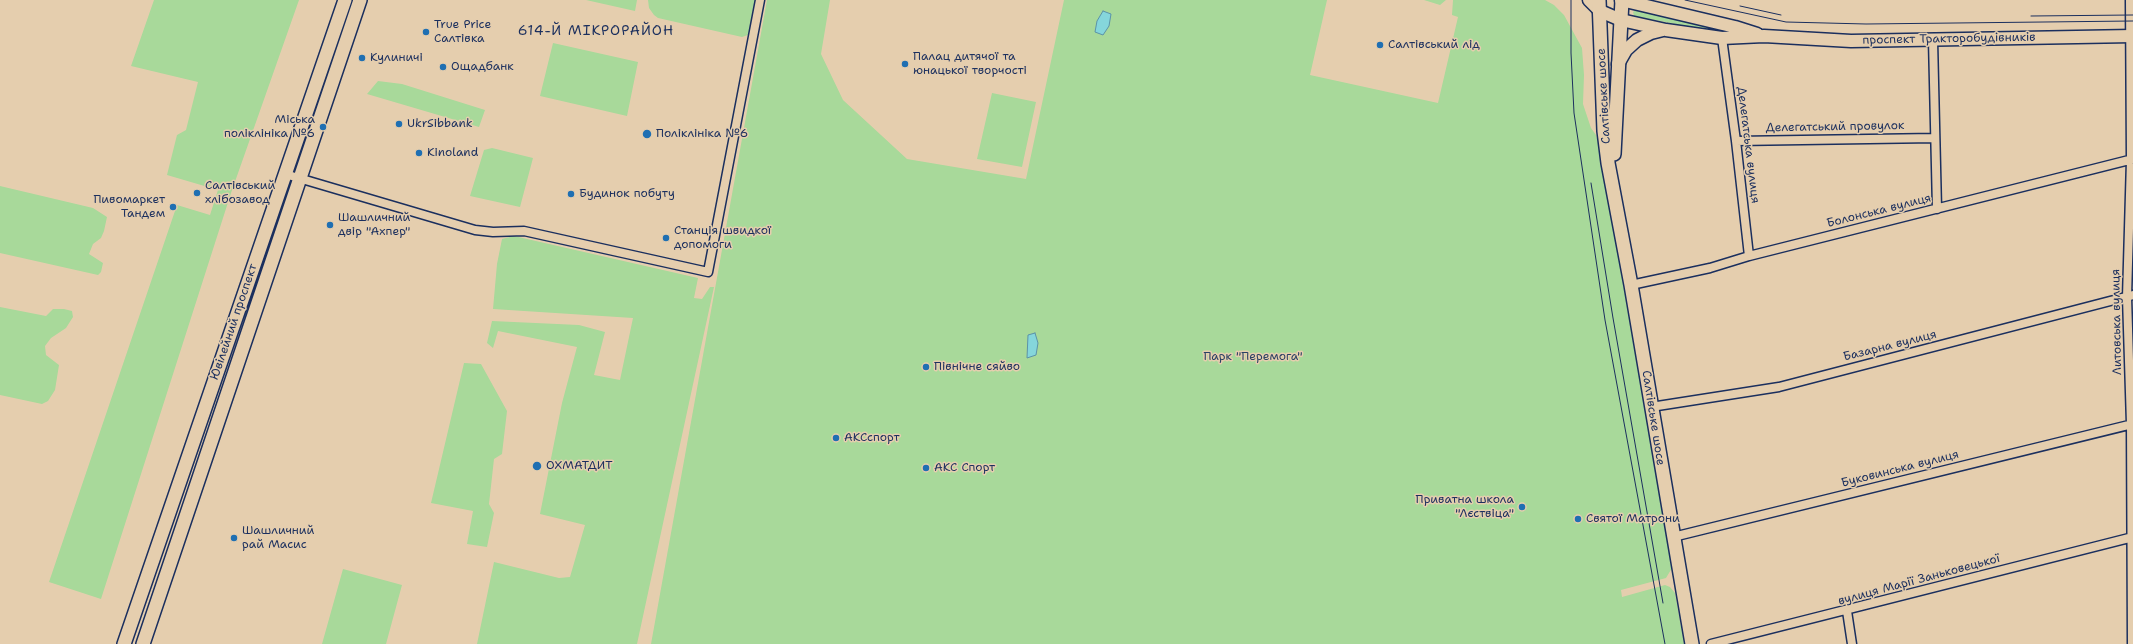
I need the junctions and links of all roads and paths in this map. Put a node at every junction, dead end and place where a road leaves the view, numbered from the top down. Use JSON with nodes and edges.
{"nodes":[{"id":1,"x":345,"y":0,"type":"edge"},
{"id":2,"x":360,"y":0,"type":"edge"},
{"id":3,"x":760,"y":0,"type":"edge"},
{"id":4,"x":1589,"y":0,"type":"edge"},
{"id":5,"x":1622,"y":0,"type":"edge"},
{"id":6,"x":2130,"y":0,"type":"edge"},
{"id":7,"x":1600,"y":5,"type":"edge"},
{"id":8,"x":1621,"y":20,"type":"junction"},
{"id":9,"x":1666,"y":30,"type":"junction"},
{"id":10,"x":1764,"y":36,"type":"junction"},
{"id":11,"x":2132,"y":36,"type":"edge"},
{"id":12,"x":1722,"y":38,"type":"junction"},
{"id":13,"x":1933,"y":40,"type":"junction"},
{"id":14,"x":1618,"y":64,"type":"junction"},
{"id":15,"x":315,"y":88,"type":"junction"},
{"id":16,"x":329,"y":92,"type":"junction"},
{"id":17,"x":1935,"y":138,"type":"junction"},
{"id":18,"x":1736,"y":141,"type":"junction"},
{"id":19,"x":2132,"y":159,"type":"edge"},
{"id":20,"x":285,"y":174,"type":"junction"},
{"id":21,"x":299,"y":179,"type":"junction"},
{"id":22,"x":1614,"y":192,"type":"junction"},
{"id":23,"x":1937,"y":209,"type":"junction"},
{"id":24,"x":1749,"y":256,"type":"junction"},
{"id":25,"x":1631,"y":285,"type":"junction"},
{"id":26,"x":2130,"y":296,"type":"edge"},
{"id":27,"x":1651,"y":407,"type":"junction"},
{"id":28,"x":2132,"y":424,"type":"edge"},
{"id":29,"x":1673,"y":537,"type":"junction"},
{"id":30,"x":2132,"y":537,"type":"edge"},
{"id":31,"x":1847,"y":611,"type":"junction"},
{"id":32,"x":124,"y":644,"type":"edge"},
{"id":33,"x":143,"y":644,"type":"edge"},
{"id":34,"x":1692,"y":644,"type":"edge"},
{"id":35,"x":1711,"y":644,"type":"edge"},
{"id":36,"x":1852,"y":644,"type":"edge"},
{"id":37,"x":2132,"y":644,"type":"edge"}],
"edges":[{"from":1,"to":15,"type":"main road","name":"Ювілейний проспект"},
{"from":2,"to":16,"type":"main road","name":"Ювілейний проспект"},
{"from":3,"to":21,"type":"street"},
{"from":4,"to":7,"type":"main road","name":"проспект Тракторобудівників"},
{"from":5,"to":8,"type":"main road","name":"Салтівське шосе"},
{"from":5,"to":10,"type":"main road","name":"проспект Тракторобудівників"},
{"from":6,"to":11,"type":"street","name":"Литовська вулиця"},
{"from":7,"to":8,"type":"main road","name":"проспект Тракторобудівників"},
{"from":7,"to":22,"type":"main road","name":"Салтівське шосе"},
{"from":8,"to":9,"type":"main road","name":"проспект Тракторобудівників"},
{"from":8,"to":14,"type":"main road","name":"Салтівське шосе"},
{"from":9,"to":12,"type":"main road","name":"проспект Тракторобудівників"},
{"from":9,"to":14,"type":"main road"},
{"from":10,"to":12,"type":"main road","name":"проспект Тракторобудівників"},
{"from":10,"to":13,"type":"main road","name":"проспект Тракторобудівників"},
{"from":11,"to":13,"type":"main road","name":"проспект Тракторобудівників"},
{"from":11,"to":19,"type":"street","name":"Литовська вулиця"},
{"from":12,"to":18,"type":"street","name":"Делегатська вулиця"},
{"from":13,"to":17,"type":"street"},
{"from":14,"to":22,"type":"main road","name":"Салтівське шосе"},
{"from":15,"to":16,"type":"main road"},
{"from":15,"to":20,"type":"main road","name":"Ювілейний проспект"},
{"from":16,"to":21,"type":"main road","name":"Ювілейний проспект"},
{"from":17,"to":18,"type":"street","name":"Делегатський провулок"},
{"from":17,"to":23,"type":"street"},
{"from":18,"to":24,"type":"street","name":"Делегатська вулиця"},
{"from":19,"to":23,"type":"street","name":"Болонська вулиця"},
{"from":19,"to":26,"type":"street","name":"Литовська вулиця"},
{"from":20,"to":21,"type":"street"},
{"from":20,"to":32,"type":"main road","name":"Ювілейний проспект"},
{"from":21,"to":33,"type":"main road","name":"Ювілейний проспект"},
{"from":22,"to":25,"type":"main road","name":"Салтівське шосе"},
{"from":23,"to":24,"type":"street","name":"Болонська вулиця"},
{"from":24,"to":25,"type":"street","name":"Болонська вулиця"},
{"from":25,"to":27,"type":"main road","name":"Салтівське шосе"},
{"from":26,"to":27,"type":"street","name":"Базарна вулиця"},
{"from":26,"to":28,"type":"street","name":"Литовська вулиця"},
{"from":27,"to":29,"type":"main road","name":"Салтівське шосе"},
{"from":28,"to":29,"type":"street","name":"Буковинська вулиця"},
{"from":28,"to":30,"type":"street","name":"Литовська вулиця"},
{"from":29,"to":34,"type":"main road","name":"Салтівське шосе"},
{"from":30,"to":31,"type":"street","name":"вулиця Марії Заньковецької"},
{"from":30,"to":37,"type":"street","name":"Литовська вулиця"},
{"from":31,"to":35,"type":"street","name":"вулиця Марії Заньковецької"},
{"from":31,"to":36,"type":"street"}]}
